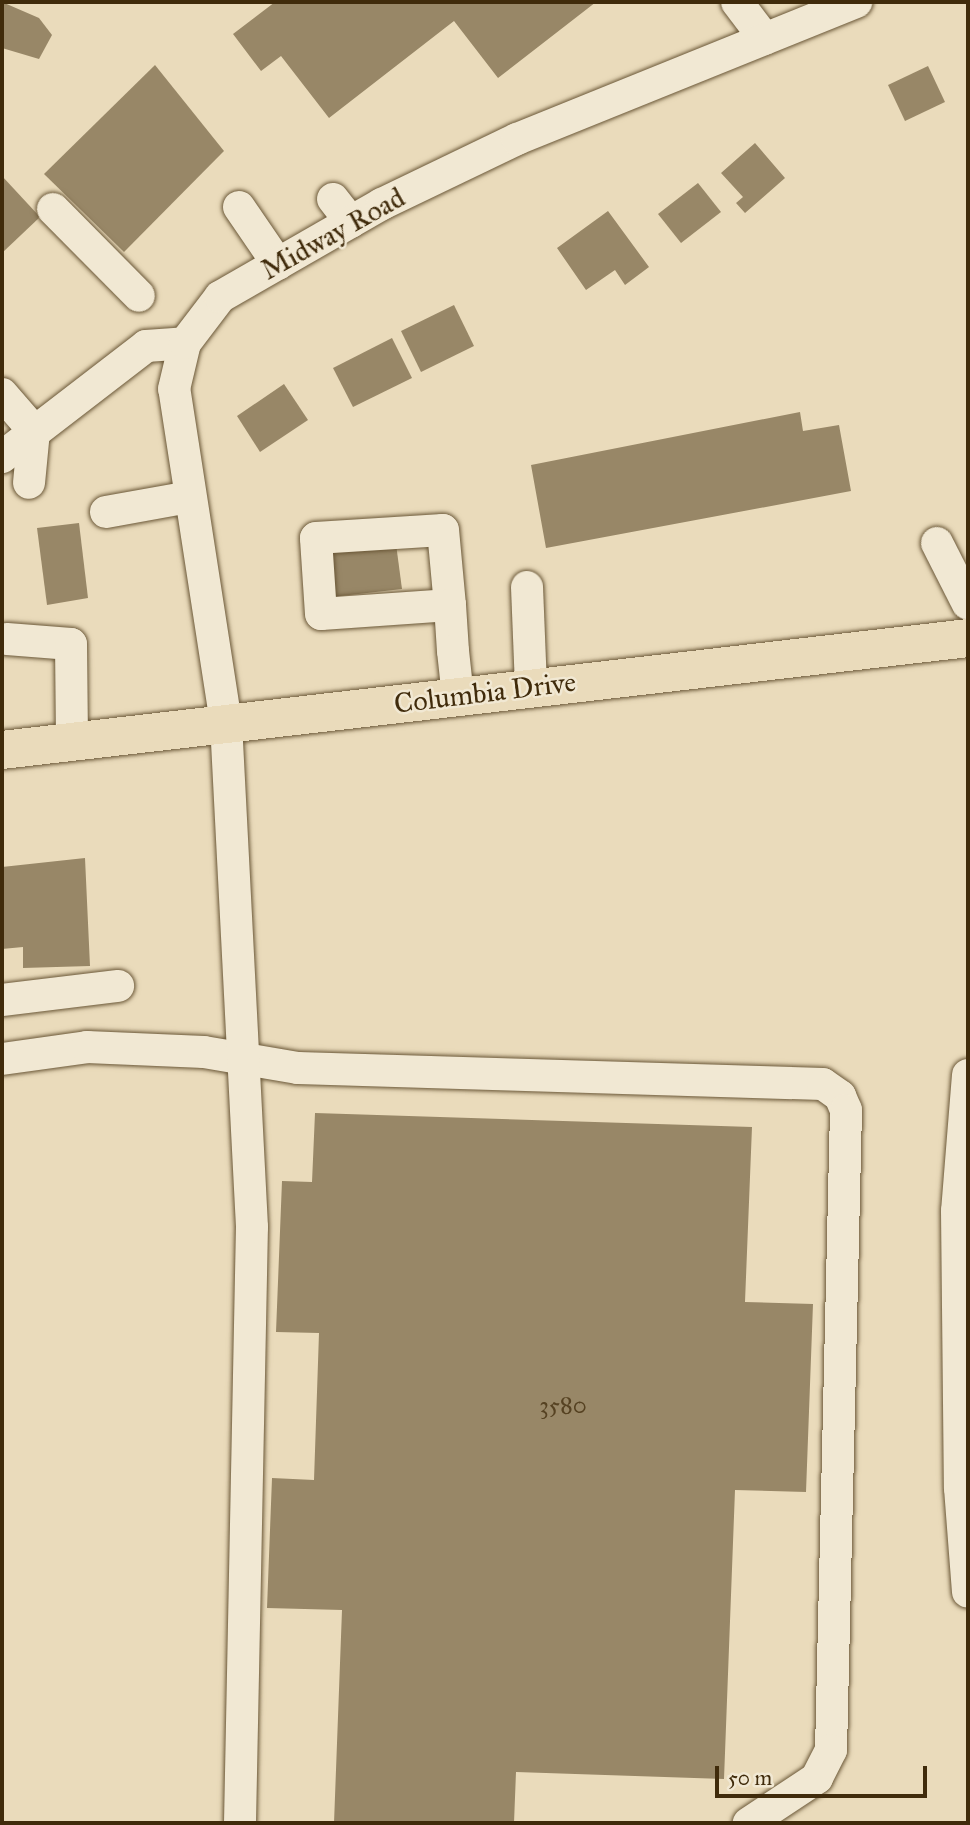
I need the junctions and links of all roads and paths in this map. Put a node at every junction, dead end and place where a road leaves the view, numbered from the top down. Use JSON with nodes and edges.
{"nodes":[{"id":1,"x":737,"y":2,"type":"edge"},
{"id":2,"x":856,"y":2,"type":"edge"},
{"id":3,"x":765,"y":39,"type":"junction"},
{"id":4,"x":239,"y":207,"type":"dead end"},
{"id":5,"x":52,"y":209,"type":"dead end"},
{"id":6,"x":278,"y":264,"type":"junction"},
{"id":7,"x":139,"y":296,"type":"dead end"},
{"id":8,"x":185,"y":342,"type":"junction"},
{"id":9,"x":2,"y":394,"type":"edge"},
{"id":10,"x":34,"y":431,"type":"junction"},
{"id":11,"x":2,"y":457,"type":"edge"},
{"id":12,"x":29,"y":483,"type":"dead end"},
{"id":13,"x":189,"y":497,"type":"junction"},
{"id":14,"x":106,"y":512,"type":"dead end"},
{"id":15,"x":937,"y":543,"type":"dead end"},
{"id":16,"x":527,"y":587,"type":"dead end"},
{"id":17,"x":968,"y":604,"type":"edge"},
{"id":18,"x":450,"y":605,"type":"junction"},
{"id":19,"x":968,"y":638,"type":"edge"},
{"id":20,"x":7,"y":639,"type":"dead end"},
{"id":21,"x":531,"y":688,"type":"junction"},
{"id":22,"x":458,"y":697,"type":"junction"},
{"id":23,"x":226,"y":723,"type":"junction"},
{"id":24,"x":72,"y":741,"type":"junction"},
{"id":25,"x":2,"y":750,"type":"edge"},
{"id":26,"x":118,"y":986,"type":"dead end"},
{"id":27,"x":2,"y":1000,"type":"edge"},
{"id":28,"x":2,"y":1059,"type":"edge"},
{"id":29,"x":243,"y":1059,"type":"junction"},
{"id":30,"x":968,"y":1075,"type":"edge"},
{"id":31,"x":963,"y":1229,"type":"edge"},
{"id":32,"x":968,"y":1592,"type":"edge"},
{"id":33,"x":240,"y":1823,"type":"edge"},
{"id":34,"x":749,"y":1823,"type":"edge"}],
"edges":[{"from":1,"to":3,"type":"street"},
{"from":2,"to":3,"type":"street","name":"Midway Road"},
{"from":3,"to":6,"type":"street","name":"Midway Road"},
{"from":4,"to":6,"type":"street"},
{"from":5,"to":7,"type":"street"},
{"from":6,"to":8,"type":"street","name":"Midway Road"},
{"from":8,"to":10,"type":"street"},
{"from":8,"to":13,"type":"street","name":"Midway Road"},
{"from":9,"to":10,"type":"street"},
{"from":10,"to":11,"type":"street"},
{"from":10,"to":12,"type":"street"},
{"from":13,"to":14,"type":"street"},
{"from":13,"to":23,"type":"street","name":"Midway Road"},
{"from":15,"to":17,"type":"street"},
{"from":16,"to":21,"type":"street"},
{"from":18,"to":18,"type":"street"},
{"from":18,"to":22,"type":"street"},
{"from":19,"to":21,"type":"main road","name":"Columbia Drive"},
{"from":20,"to":24,"type":"street"},
{"from":21,"to":22,"type":"main road","name":"Columbia Drive"},
{"from":22,"to":23,"type":"main road","name":"Columbia Drive"},
{"from":23,"to":24,"type":"main road","name":"Columbia Drive"},
{"from":23,"to":29,"type":"street","name":"Midway Road"},
{"from":24,"to":25,"type":"main road","name":"Columbia Drive"},
{"from":26,"to":27,"type":"street"},
{"from":28,"to":29,"type":"street"},
{"from":29,"to":33,"type":"street","name":"Midway Road"},
{"from":29,"to":34,"type":"street"},
{"from":30,"to":31,"type":"street"},
{"from":31,"to":32,"type":"street"}]}
